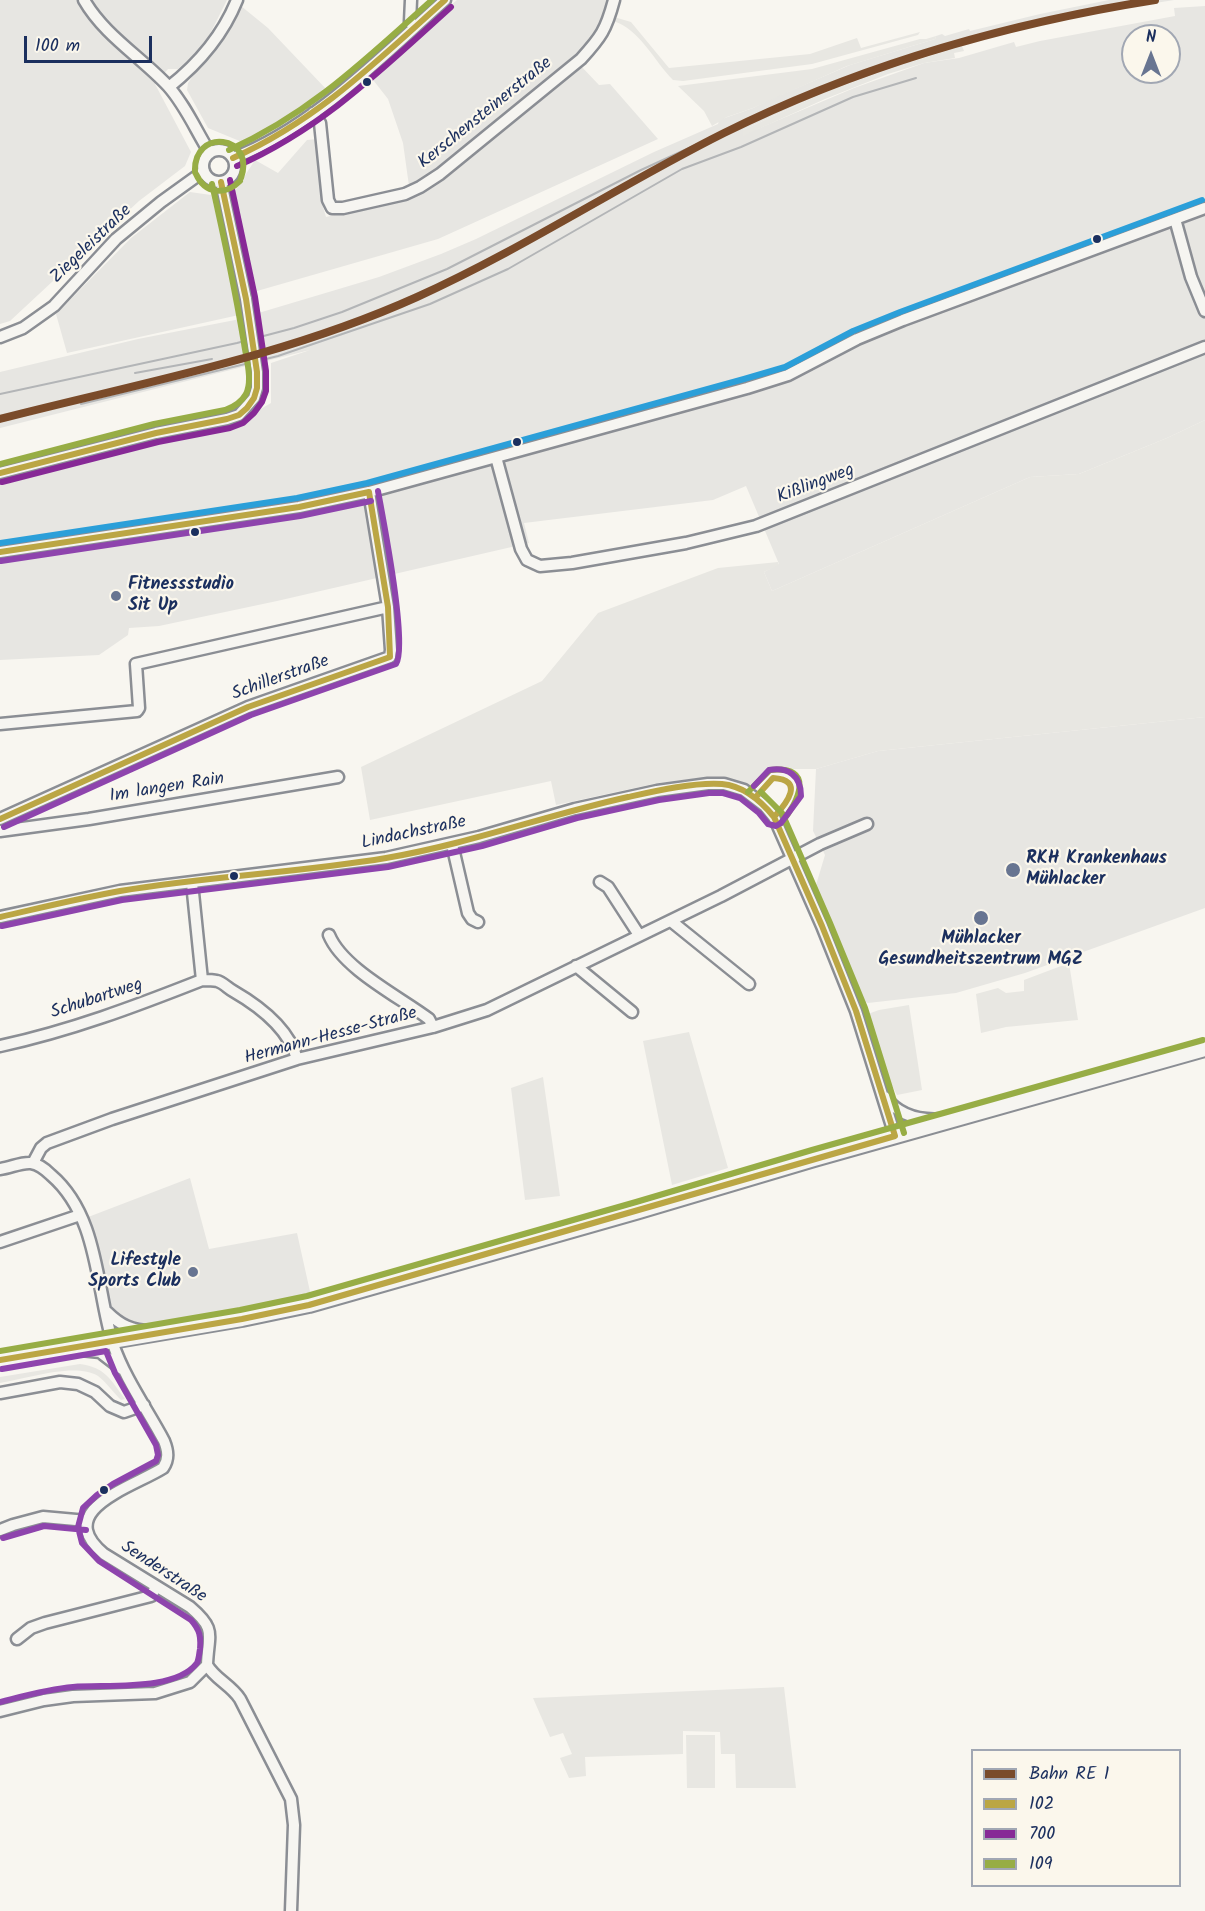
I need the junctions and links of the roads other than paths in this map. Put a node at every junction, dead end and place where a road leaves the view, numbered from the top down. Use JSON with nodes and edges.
{"nodes":[{"id":1,"x":84,"y":0,"type":"edge"},
{"id":2,"x":237,"y":0,"type":"edge"},
{"id":3,"x":411,"y":0,"type":"edge"},
{"id":4,"x":445,"y":0,"type":"edge"},
{"id":5,"x":614,"y":0,"type":"edge"},
{"id":6,"x":414,"y":27,"type":"junction"},
{"id":7,"x":169,"y":87,"type":"junction"},
{"id":8,"x":313,"y":113,"type":"junction"},
{"id":9,"x":210,"y":153,"type":"junction"},
{"id":10,"x":233,"y":158,"type":"junction"},
{"id":11,"x":204,"y":171,"type":"junction"},
{"id":12,"x":220,"y":182,"type":"junction"},
{"id":13,"x":1205,"y":208,"type":"edge"},
{"id":14,"x":1175,"y":219,"type":"junction"},
{"id":15,"x":1205,"y":311,"type":"edge"},
{"id":16,"x":0,"y":337,"type":"edge"},
{"id":17,"x":1205,"y":347,"type":"edge"},
{"id":18,"x":496,"y":457,"type":"junction"},
{"id":19,"x":0,"y":473,"type":"edge"},
{"id":20,"x":369,"y":492,"type":"junction"},
{"id":21,"x":0,"y":552,"type":"edge"},
{"id":22,"x":388,"y":607,"type":"junction"},
{"id":23,"x":0,"y":724,"type":"edge"},
{"id":24,"x":338,"y":777,"type":"dead end"},
{"id":25,"x":0,"y":819,"type":"edge"},
{"id":26,"x":867,"y":824,"type":"dead end"},
{"id":27,"x":0,"y":831,"type":"edge"},
{"id":28,"x":780,"y":831,"type":"junction"},
{"id":29,"x":452,"y":844,"type":"junction"},
{"id":30,"x":820,"y":844,"type":"junction"},
{"id":31,"x":792,"y":859,"type":"junction"},
{"id":32,"x":759,"y":877,"type":"junction"},
{"id":33,"x":600,"y":882,"type":"dead end"},
{"id":34,"x":802,"y":882,"type":"junction"},
{"id":35,"x":192,"y":883,"type":"junction"},
{"id":36,"x":0,"y":917,"type":"edge"},
{"id":37,"x":671,"y":921,"type":"junction"},
{"id":38,"x":477,"y":922,"type":"dead end"},
{"id":39,"x":329,"y":935,"type":"dead end"},
{"id":40,"x":639,"y":935,"type":"junction"},
{"id":41,"x":576,"y":966,"type":"junction"},
{"id":42,"x":202,"y":980,"type":"junction"},
{"id":43,"x":749,"y":984,"type":"dead end"},
{"id":44,"x":632,"y":1012,"type":"dead end"},
{"id":45,"x":433,"y":1027,"type":"junction"},
{"id":46,"x":0,"y":1046,"type":"edge"},
{"id":47,"x":1205,"y":1049,"type":"edge"},
{"id":48,"x":297,"y":1059,"type":"junction"},
{"id":49,"x":881,"y":1092,"type":"junction"},
{"id":50,"x":966,"y":1116,"type":"junction"},
{"id":51,"x":894,"y":1136,"type":"junction"},
{"id":52,"x":33,"y":1163,"type":"junction"},
{"id":53,"x":0,"y":1169,"type":"edge"},
{"id":54,"x":80,"y":1215,"type":"junction"},
{"id":55,"x":0,"y":1242,"type":"edge"},
{"id":56,"x":106,"y":1311,"type":"junction"},
{"id":57,"x":169,"y":1332,"type":"junction"},
{"id":58,"x":112,"y":1341,"type":"junction"},
{"id":59,"x":67,"y":1349,"type":"junction"},
{"id":60,"x":0,"y":1360,"type":"edge"},
{"id":61,"x":123,"y":1369,"type":"junction"},
{"id":62,"x":0,"y":1393,"type":"edge"},
{"id":63,"x":144,"y":1405,"type":"junction"},
{"id":64,"x":87,"y":1521,"type":"junction"},
{"id":65,"x":0,"y":1530,"type":"edge"},
{"id":66,"x":156,"y":1587,"type":"junction"},
{"id":67,"x":17,"y":1639,"type":"dead end"},
{"id":68,"x":207,"y":1665,"type":"junction"},
{"id":69,"x":0,"y":1711,"type":"edge"},
{"id":70,"x":291,"y":1911,"type":"edge"}],
"edges":[{"from":1,"to":7,"type":"street"},
{"from":2,"to":7,"type":"street"},
{"from":3,"to":6,"type":"street"},
{"from":4,"to":6,"type":"street"},
{"from":5,"to":8,"type":"street","name":"Kerschensteinerstraße"},
{"from":6,"to":8,"type":"street"},
{"from":7,"to":9,"type":"street"},
{"from":8,"to":10,"type":"street"},
{"from":9,"to":10,"type":"street"},
{"from":9,"to":11,"type":"street"},
{"from":10,"to":12,"type":"street"},
{"from":11,"to":12,"type":"street"},
{"from":11,"to":16,"type":"street","name":"Ziegeleistraße"},
{"from":12,"to":19,"type":"street","bridge":true},
{"from":13,"to":14,"type":"street"},
{"from":14,"to":15,"type":"street"},
{"from":14,"to":18,"type":"street"},
{"from":17,"to":18,"type":"street","name":"Kißlingweg"},
{"from":18,"to":20,"type":"street"},
{"from":20,"to":21,"type":"street"},
{"from":20,"to":22,"type":"street","name":"Schillerstraße"},
{"from":22,"to":23,"type":"street"},
{"from":22,"to":25,"type":"street","name":"Schillerstraße"},
{"from":24,"to":27,"type":"street","name":"Im langen Rain"},
{"from":26,"to":30,"type":"street","name":"Hermann-Hesse-Straße"},
{"from":28,"to":29,"type":"street","name":"Lindachstraße"},
{"from":28,"to":30,"type":"street"},
{"from":28,"to":31,"type":"street","name":"Lindachstraße"},
{"from":28,"to":32,"type":"street"},
{"from":29,"to":35,"type":"street","name":"Lindachstraße"},
{"from":29,"to":38,"type":"street"},
{"from":30,"to":31,"type":"street","name":"Hermann-Hesse-Straße"},
{"from":30,"to":34,"type":"street","name":"Hermann-Hesse-Straße"},
{"from":31,"to":32,"type":"street","name":"Hermann-Hesse-Straße"},
{"from":31,"to":34,"type":"street"},
{"from":32,"to":34,"type":"street","name":"Hermann-Hesse-Straße"},
{"from":32,"to":37,"type":"street","name":"Hermann-Hesse-Straße"},
{"from":33,"to":40,"type":"street"},
{"from":34,"to":49,"type":"street"},
{"from":35,"to":36,"type":"street","name":"Lindachstraße"},
{"from":35,"to":42,"type":"street"},
{"from":37,"to":40,"type":"street","name":"Hermann-Hesse-Straße"},
{"from":37,"to":43,"type":"street"},
{"from":39,"to":45,"type":"street"},
{"from":40,"to":41,"type":"street","name":"Hermann-Hesse-Straße"},
{"from":41,"to":44,"type":"street"},
{"from":41,"to":45,"type":"street","name":"Hermann-Hesse-Straße"},
{"from":42,"to":46,"type":"street","name":"Schubartweg"},
{"from":42,"to":48,"type":"street"},
{"from":45,"to":48,"type":"street","name":"Hermann-Hesse-Straße"},
{"from":47,"to":50,"type":"main road"},
{"from":48,"to":52,"type":"street","name":"Hermann-Hesse-Straße"},
{"from":49,"to":50,"type":"street"},
{"from":49,"to":51,"type":"street"},
{"from":50,"to":51,"type":"main road"},
{"from":51,"to":57,"type":"main road"},
{"from":52,"to":53,"type":"street"},
{"from":52,"to":54,"type":"street"},
{"from":54,"to":55,"type":"street"},
{"from":54,"to":56,"type":"street"},
{"from":56,"to":57,"type":"street"},
{"from":56,"to":58,"type":"street"},
{"from":57,"to":58,"type":"main road"},
{"from":58,"to":59,"type":"main road"},
{"from":58,"to":61,"type":"street"},
{"from":59,"to":60,"type":"main road"},
{"from":59,"to":61,"type":"street"},
{"from":61,"to":63,"type":"street"},
{"from":62,"to":63,"type":"street"},
{"from":63,"to":64,"type":"street"},
{"from":64,"to":65,"type":"street"},
{"from":64,"to":66,"type":"street","name":"Senderstraße"},
{"from":66,"to":67,"type":"street"},
{"from":66,"to":68,"type":"street","name":"Senderstraße"},
{"from":68,"to":69,"type":"street"},
{"from":68,"to":70,"type":"street"}]}
